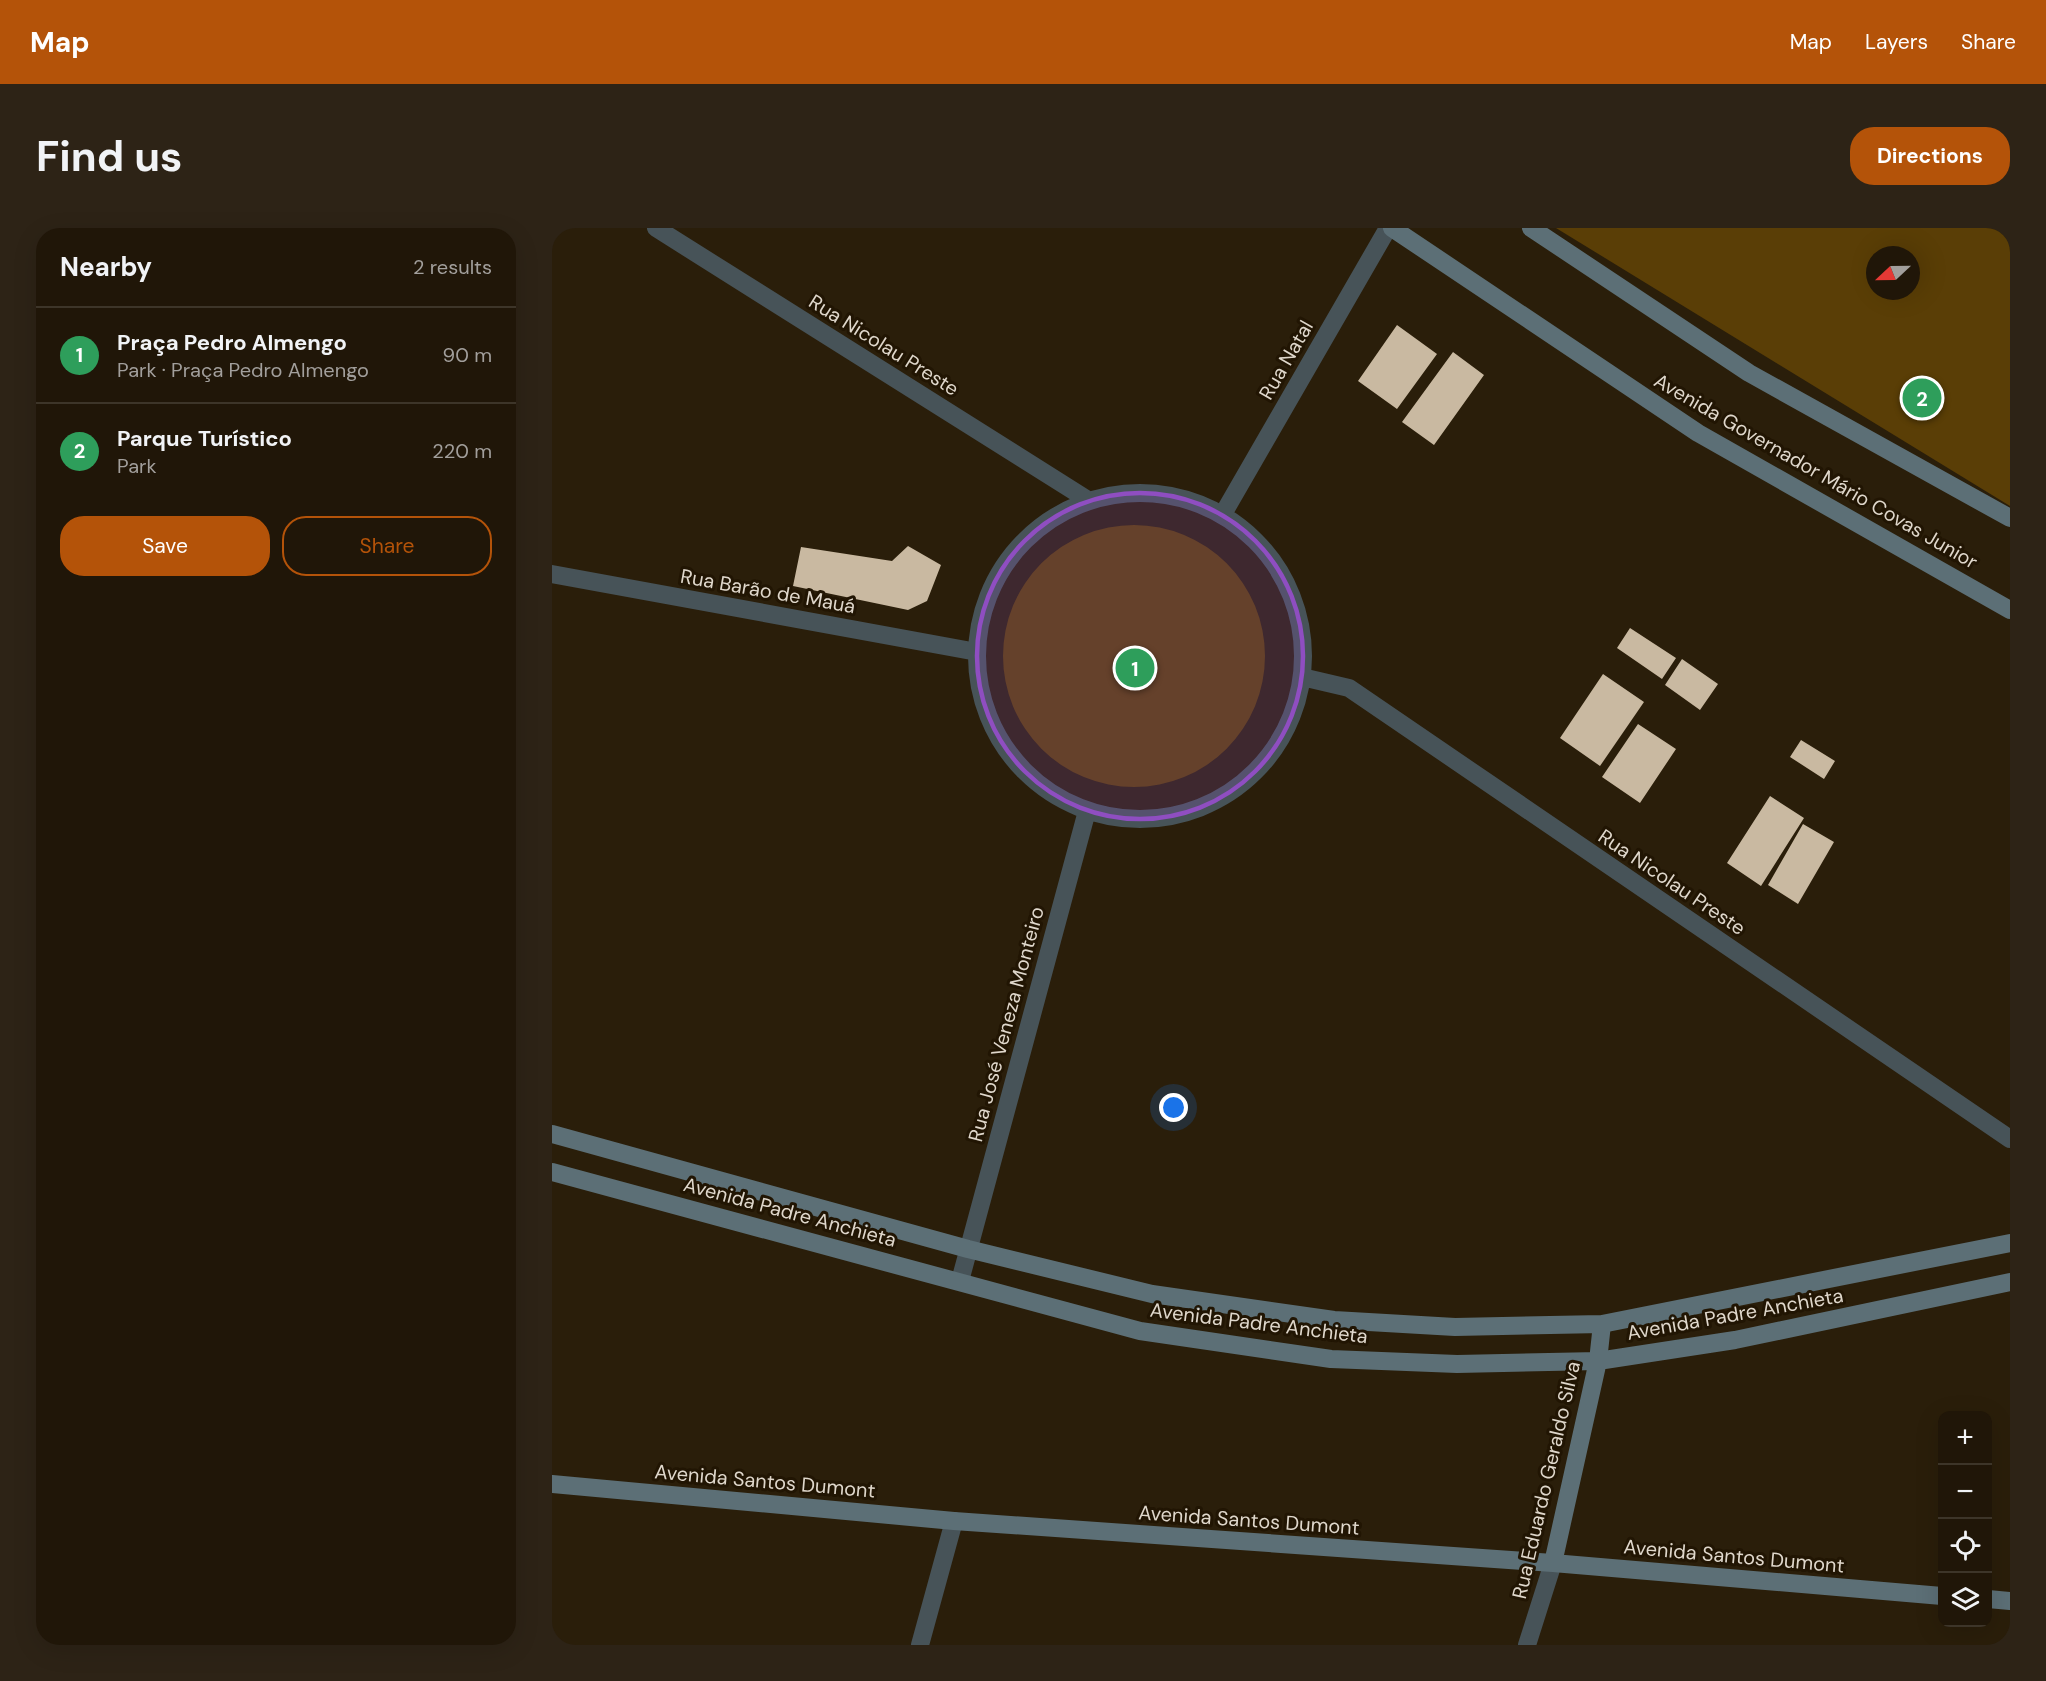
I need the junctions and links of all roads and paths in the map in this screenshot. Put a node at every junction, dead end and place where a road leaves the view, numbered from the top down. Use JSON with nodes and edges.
{"nodes":[{"id":1,"x":656,"y":228,"type":"edge"},
{"id":2,"x":1390,"y":228,"type":"edge"},
{"id":3,"x":1531,"y":228,"type":"edge"},
{"id":4,"x":1088,"y":500,"type":"junction"},
{"id":5,"x":1223,"y":514,"type":"junction"},
{"id":6,"x":2010,"y":518,"type":"edge"},
{"id":7,"x":552,"y":574,"type":"edge"},
{"id":8,"x":2010,"y":610,"type":"edge"},
{"id":9,"x":977,"y":652,"type":"junction"},
{"id":10,"x":1302,"y":677,"type":"junction"},
{"id":11,"x":1088,"y":811,"type":"junction"},
{"id":12,"x":552,"y":1134,"type":"edge"},
{"id":13,"x":2010,"y":1139,"type":"edge"},
{"id":14,"x":552,"y":1172,"type":"edge"},
{"id":15,"x":2010,"y":1243,"type":"edge"},
{"id":16,"x":968,"y":1249,"type":"junction"},
{"id":17,"x":960,"y":1281,"type":"junction"},
{"id":18,"x":2010,"y":1282,"type":"edge"},
{"id":19,"x":1602,"y":1324,"type":"junction"},
{"id":20,"x":1598,"y":1360,"type":"junction"},
{"id":21,"x":552,"y":1484,"type":"edge"},
{"id":22,"x":954,"y":1521,"type":"junction"},
{"id":23,"x":1553,"y":1563,"type":"junction"},
{"id":24,"x":1938,"y":1596,"type":"edge"},
{"id":25,"x":1992,"y":1599,"type":"edge"},
{"id":26,"x":2010,"y":1601,"type":"edge"},
{"id":27,"x":920,"y":1645,"type":"edge"},
{"id":28,"x":1527,"y":1645,"type":"edge"}],
"edges":[{"from":1,"to":4,"type":"street","name":"Rua Nicolau Preste"},
{"from":2,"to":5,"type":"street","name":"Rua Natal"},
{"from":2,"to":8,"type":"main road","name":"Avenida Governador Mário Covas Junior"},
{"from":3,"to":6,"type":"main road"},
{"from":4,"to":5,"type":"street"},
{"from":4,"to":9,"type":"street"},
{"from":5,"to":10,"type":"street"},
{"from":7,"to":9,"type":"street","name":"Rua Barão de Mauá"},
{"from":9,"to":11,"type":"street"},
{"from":10,"to":11,"type":"street"},
{"from":10,"to":13,"type":"street","name":"Rua Nicolau Preste"},
{"from":11,"to":16,"type":"street","name":"Rua José Veneza Monteiro"},
{"from":12,"to":16,"type":"main road","name":"Avenida Padre Anchieta"},
{"from":14,"to":17,"type":"main road","name":"Avenida Padre Anchieta"},
{"from":15,"to":19,"type":"main road","name":"Avenida Padre Anchieta"},
{"from":16,"to":17,"type":"street","name":"Rua José Veneza Monteiro"},
{"from":16,"to":19,"type":"main road","name":"Avenida Padre Anchieta"},
{"from":17,"to":20,"type":"main road","name":"Avenida Padre Anchieta"},
{"from":18,"to":20,"type":"main road","name":"Avenida Padre Anchieta"},
{"from":19,"to":20,"type":"main road","name":"Rua Eduardo Geraldo Silva"},
{"from":20,"to":23,"type":"main road","name":"Rua Eduardo Geraldo Silva"},
{"from":21,"to":22,"type":"main road","name":"Avenida Santos Dumont"},
{"from":22,"to":23,"type":"main road","name":"Avenida Santos Dumont"},
{"from":22,"to":27,"type":"street"},
{"from":23,"to":24,"type":"main road","name":"Avenida Santos Dumont"},
{"from":23,"to":28,"type":"street","name":"Rua Eduardo Geraldo Silva"},
{"from":25,"to":26,"type":"main road"}]}
